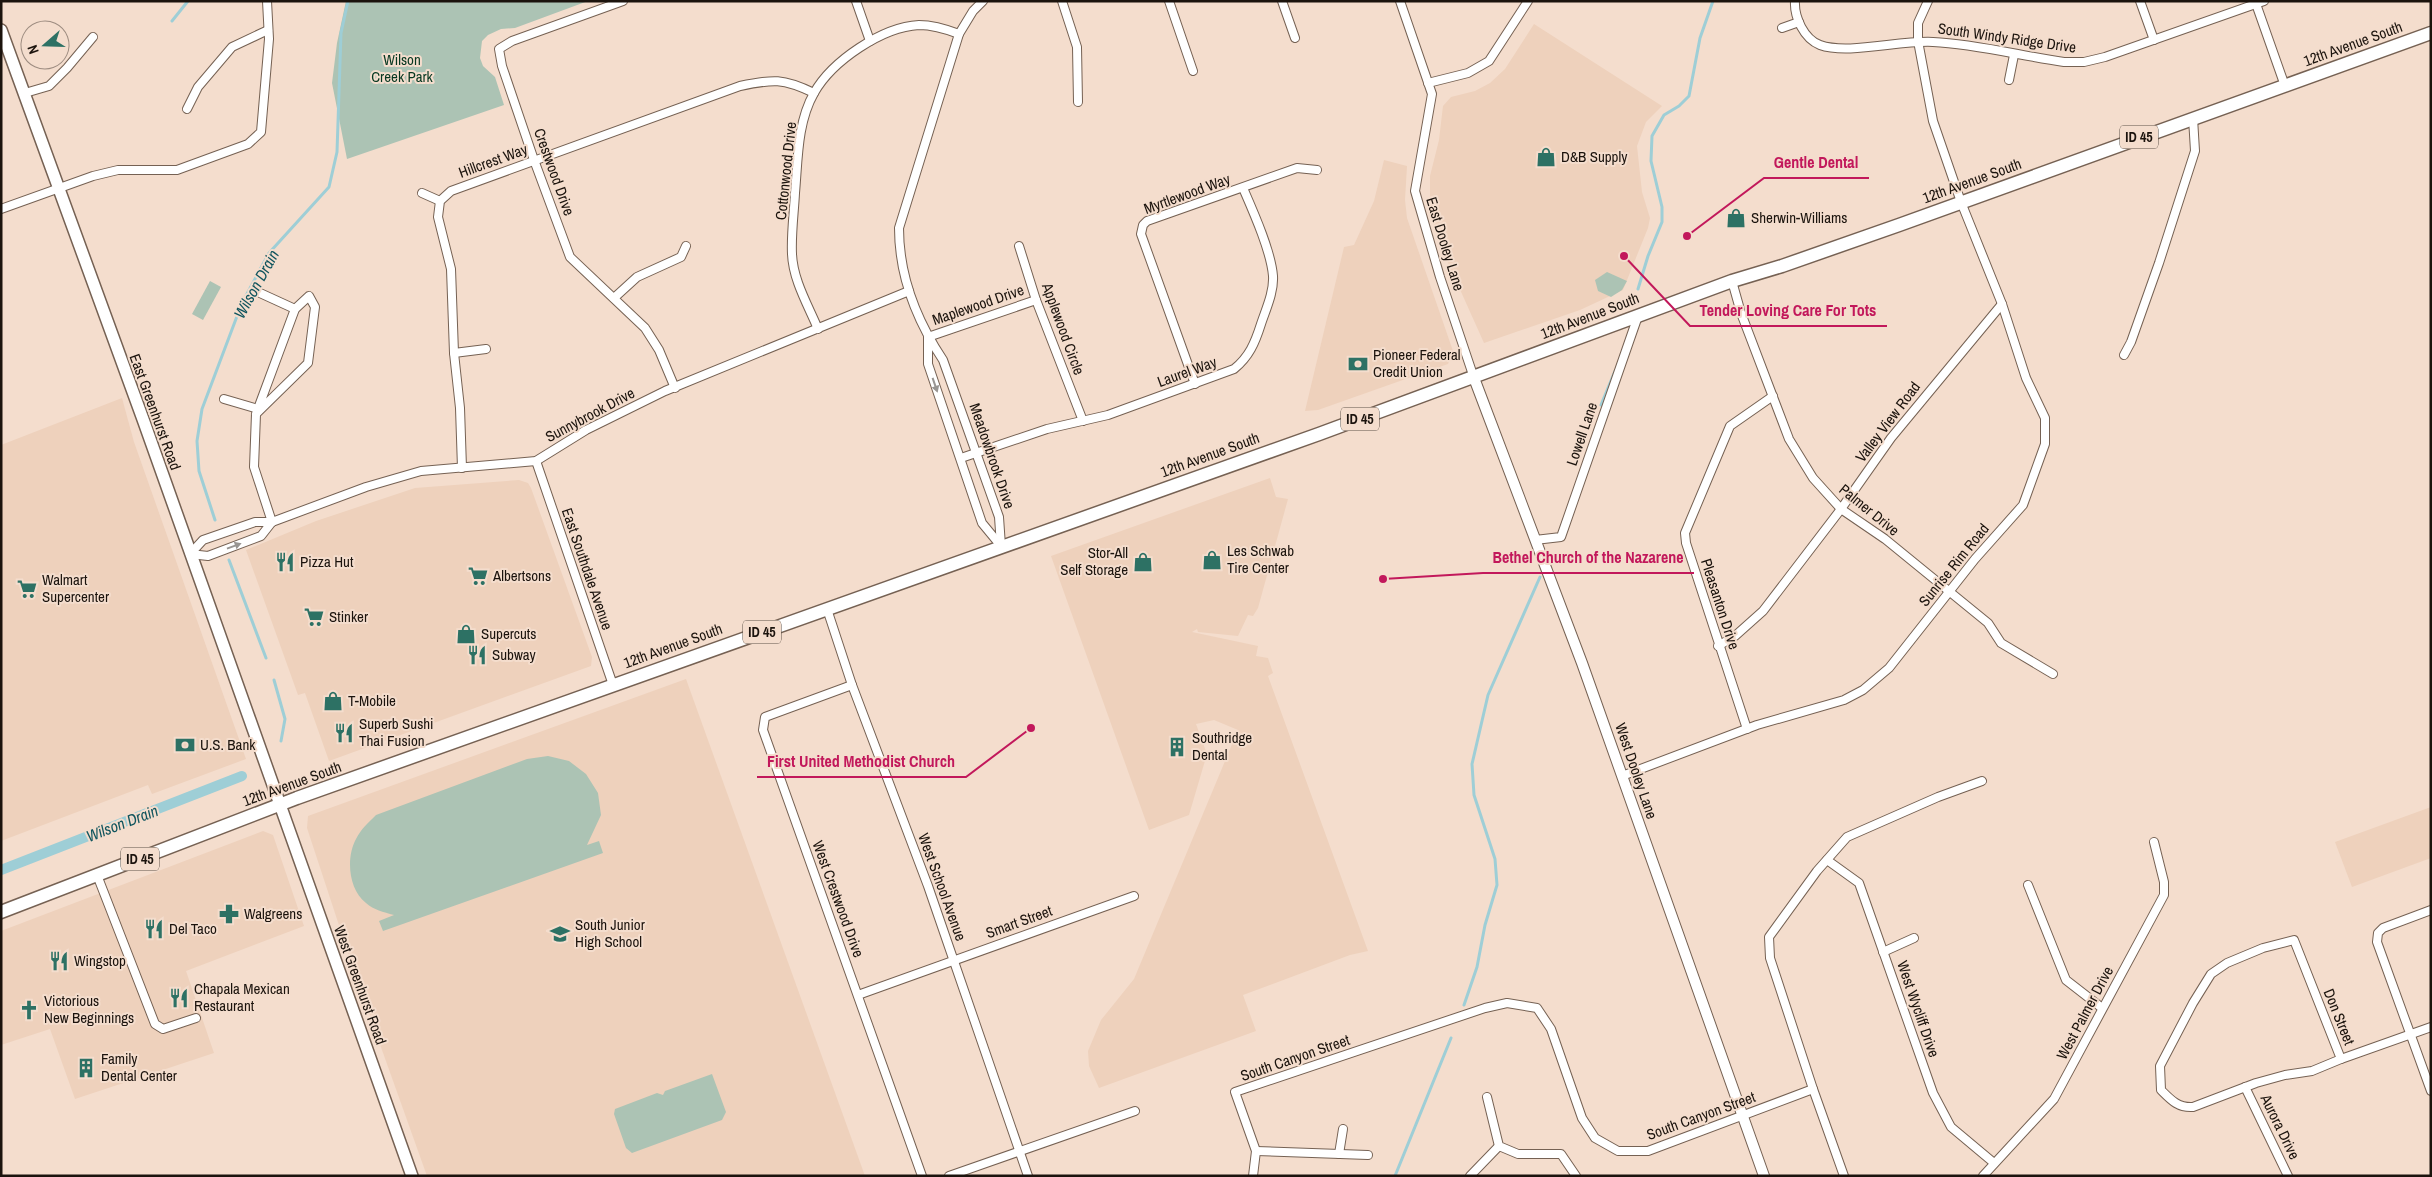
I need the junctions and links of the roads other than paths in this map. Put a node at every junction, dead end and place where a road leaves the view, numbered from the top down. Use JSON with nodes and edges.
{"nodes":[{"id":1,"x":268,"y":1,"type":"edge"},
{"id":2,"x":623,"y":1,"type":"edge"},
{"id":3,"x":856,"y":1,"type":"edge"},
{"id":4,"x":983,"y":1,"type":"edge"},
{"id":5,"x":1062,"y":1,"type":"edge"},
{"id":6,"x":1169,"y":1,"type":"edge"},
{"id":7,"x":1282,"y":1,"type":"edge"},
{"id":8,"x":1400,"y":1,"type":"edge"},
{"id":9,"x":1528,"y":1,"type":"edge"},
{"id":10,"x":1795,"y":1,"type":"edge"},
{"id":11,"x":1928,"y":1,"type":"edge"},
{"id":12,"x":2140,"y":1,"type":"edge"},
{"id":13,"x":2258,"y":2,"type":"edge"},
{"id":14,"x":1798,"y":22,"type":"junction"},
{"id":15,"x":1782,"y":28,"type":"dead end"},
{"id":16,"x":1,"y":30,"type":"edge"},
{"id":17,"x":268,"y":30,"type":"junction"},
{"id":18,"x":2431,"y":32,"type":"edge"},
{"id":19,"x":959,"y":34,"type":"junction"},
{"id":20,"x":93,"y":37,"type":"dead end"},
{"id":21,"x":1295,"y":38,"type":"dead end"},
{"id":22,"x":2154,"y":40,"type":"junction"},
{"id":23,"x":870,"y":41,"type":"junction"},
{"id":24,"x":1918,"y":41,"type":"junction"},
{"id":25,"x":2014,"y":55,"type":"junction"},
{"id":26,"x":1193,"y":71,"type":"dead end"},
{"id":27,"x":2009,"y":80,"type":"dead end"},
{"id":28,"x":1428,"y":83,"type":"junction"},
{"id":29,"x":2284,"y":86,"type":"junction"},
{"id":30,"x":25,"y":93,"type":"junction"},
{"id":31,"x":814,"y":93,"type":"junction"},
{"id":32,"x":1078,"y":102,"type":"dead end"},
{"id":33,"x":187,"y":109,"type":"dead end"},
{"id":34,"x":2193,"y":118,"type":"junction"},
{"id":35,"x":534,"y":160,"type":"junction"},
{"id":36,"x":1317,"y":170,"type":"dead end"},
{"id":37,"x":59,"y":188,"type":"junction"},
{"id":38,"x":1243,"y":188,"type":"junction"},
{"id":39,"x":422,"y":193,"type":"dead end"},
{"id":40,"x":440,"y":201,"type":"junction"},
{"id":41,"x":1961,"y":202,"type":"junction"},
{"id":42,"x":1,"y":209,"type":"edge"},
{"id":43,"x":686,"y":246,"type":"dead end"},
{"id":44,"x":1019,"y":246,"type":"dead end"},
{"id":45,"x":1732,"y":281,"type":"junction"},
{"id":46,"x":909,"y":291,"type":"junction"},
{"id":47,"x":260,"y":293,"type":"dead end"},
{"id":48,"x":614,"y":298,"type":"junction"},
{"id":49,"x":1036,"y":300,"type":"junction"},
{"id":50,"x":2002,"y":304,"type":"junction"},
{"id":51,"x":295,"y":309,"type":"junction"},
{"id":52,"x":1638,"y":316,"type":"junction"},
{"id":53,"x":818,"y":329,"type":"junction"},
{"id":54,"x":928,"y":337,"type":"junction"},
{"id":55,"x":486,"y":349,"type":"dead end"},
{"id":56,"x":454,"y":353,"type":"junction"},
{"id":57,"x":2124,"y":354,"type":"dead end"},
{"id":58,"x":1474,"y":378,"type":"junction"},
{"id":59,"x":1195,"y":384,"type":"junction"},
{"id":60,"x":675,"y":388,"type":"junction"},
{"id":61,"x":1773,"y":396,"type":"junction"},
{"id":62,"x":224,"y":399,"type":"dead end"},
{"id":63,"x":257,"y":412,"type":"junction"},
{"id":64,"x":1082,"y":421,"type":"junction"},
{"id":65,"x":976,"y":453,"type":"junction"},
{"id":66,"x":961,"y":458,"type":"junction"},
{"id":67,"x":536,"y":461,"type":"junction"},
{"id":68,"x":462,"y":468,"type":"junction"},
{"id":69,"x":1841,"y":509,"type":"junction"},
{"id":70,"x":272,"y":522,"type":"junction"},
{"id":71,"x":1535,"y":540,"type":"junction"},
{"id":72,"x":1001,"y":546,"type":"junction"},
{"id":73,"x":190,"y":554,"type":"junction"},
{"id":74,"x":1948,"y":593,"type":"junction"},
{"id":75,"x":827,"y":609,"type":"junction"},
{"id":76,"x":1718,"y":646,"type":"junction"},
{"id":77,"x":2053,"y":674,"type":"dead end"},
{"id":78,"x":613,"y":685,"type":"junction"},
{"id":79,"x":852,"y":686,"type":"junction"},
{"id":80,"x":1747,"y":729,"type":"junction"},
{"id":81,"x":1622,"y":776,"type":"junction"},
{"id":82,"x":1982,"y":780,"type":"dead end"},
{"id":83,"x":279,"y":805,"type":"junction"},
{"id":84,"x":2154,"y":842,"type":"dead end"},
{"id":85,"x":1827,"y":860,"type":"junction"},
{"id":86,"x":97,"y":875,"type":"junction"},
{"id":87,"x":2028,"y":885,"type":"dead end"},
{"id":88,"x":1134,"y":896,"type":"dead end"},
{"id":89,"x":2431,"y":910,"type":"edge"},
{"id":90,"x":1,"y":912,"type":"edge"},
{"id":91,"x":1914,"y":938,"type":"dead end"},
{"id":92,"x":1883,"y":952,"type":"junction"},
{"id":93,"x":954,"y":960,"type":"junction"},
{"id":94,"x":858,"y":995,"type":"junction"},
{"id":95,"x":2102,"y":1008,"type":"junction"},
{"id":96,"x":2187,"y":1014,"type":"joint"},
{"id":97,"x":196,"y":1018,"type":"dead end"},
{"id":98,"x":2431,"y":1027,"type":"edge"},
{"id":99,"x":2411,"y":1035,"type":"junction"},
{"id":100,"x":2341,"y":1059,"type":"junction"},
{"id":101,"x":2245,"y":1087,"type":"junction"},
{"id":102,"x":1812,"y":1089,"type":"junction"},
{"id":103,"x":2431,"y":1091,"type":"edge"},
{"id":104,"x":1486,"y":1097,"type":"dead end"},
{"id":105,"x":1135,"y":1111,"type":"dead end"},
{"id":106,"x":1741,"y":1116,"type":"junction"},
{"id":107,"x":1343,"y":1129,"type":"dead end"},
{"id":108,"x":1500,"y":1146,"type":"junction"},
{"id":109,"x":1019,"y":1150,"type":"junction"},
{"id":110,"x":1256,"y":1151,"type":"junction"},
{"id":111,"x":1339,"y":1154,"type":"junction"},
{"id":112,"x":1368,"y":1155,"type":"dead end"},
{"id":113,"x":1994,"y":1163,"type":"junction"},
{"id":114,"x":412,"y":1176,"type":"edge"},
{"id":115,"x":922,"y":1176,"type":"edge"},
{"id":116,"x":949,"y":1176,"type":"edge"},
{"id":117,"x":1028,"y":1176,"type":"edge"},
{"id":118,"x":1253,"y":1176,"type":"edge"},
{"id":119,"x":1470,"y":1176,"type":"edge"},
{"id":120,"x":1576,"y":1176,"type":"edge"},
{"id":121,"x":1764,"y":1176,"type":"edge"},
{"id":122,"x":1844,"y":1176,"type":"edge"},
{"id":123,"x":1982,"y":1176,"type":"edge"},
{"id":124,"x":2288,"y":1176,"type":"edge"}],
"edges":[{"from":1,"to":17,"type":"street"},
{"from":2,"to":35,"type":"street","name":"Crestwood Drive"},
{"from":3,"to":23,"type":"street"},
{"from":4,"to":19,"type":"street","name":"Meadowbrook Drive"},
{"from":5,"to":32,"type":"street"},
{"from":6,"to":26,"type":"street"},
{"from":7,"to":21,"type":"street"},
{"from":8,"to":28,"type":"street","name":"East Dooley Lane"},
{"from":9,"to":28,"type":"street"},
{"from":10,"to":14,"type":"street"},
{"from":11,"to":24,"type":"street","name":"Sunrise Rim Road"},
{"from":12,"to":22,"type":"street"},
{"from":13,"to":22,"type":"street","name":"South Windy Ridge Drive"},
{"from":13,"to":29,"type":"street"},
{"from":14,"to":15,"type":"street"},
{"from":14,"to":24,"type":"street","name":"South Windy Ridge Drive"},
{"from":16,"to":30,"type":"main road","name":"East Greenhurst Road"},
{"from":17,"to":33,"type":"street"},
{"from":17,"to":37,"type":"street"},
{"from":18,"to":29,"type":"main road","name":"12th Avenue South","number":"ID 45"},
{"from":19,"to":23,"type":"street","name":"Cottonwood Drive"},
{"from":19,"to":46,"type":"street","name":"Meadowbrook Drive"},
{"from":20,"to":30,"type":"street"},
{"from":22,"to":25,"type":"street","name":"South Windy Ridge Drive"},
{"from":23,"to":31,"type":"street","name":"Cottonwood Drive"},
{"from":24,"to":25,"type":"street","name":"South Windy Ridge Drive"},
{"from":24,"to":41,"type":"street","name":"Sunrise Rim Road"},
{"from":25,"to":27,"type":"street"},
{"from":28,"to":58,"type":"street","name":"East Dooley Lane"},
{"from":29,"to":34,"type":"main road","name":"12th Avenue South","number":"ID 45"},
{"from":30,"to":37,"type":"main road","name":"East Greenhurst Road"},
{"from":31,"to":35,"type":"street","name":"Hillcrest Way"},
{"from":31,"to":53,"type":"street","name":"Cottonwood Drive"},
{"from":34,"to":41,"type":"main road","name":"12th Avenue South","number":"ID 45"},
{"from":34,"to":57,"type":"street"},
{"from":35,"to":40,"type":"street","name":"Hillcrest Way"},
{"from":35,"to":48,"type":"street","name":"Crestwood Drive"},
{"from":36,"to":38,"type":"street","name":"Myrtlewood Way"},
{"from":37,"to":42,"type":"street"},
{"from":37,"to":73,"type":"main road","name":"East Greenhurst Road"},
{"from":38,"to":59,"type":"street","name":"Laurel Way"},
{"from":38,"to":59,"type":"street","name":"Myrtlewood Way"},
{"from":39,"to":40,"type":"street"},
{"from":40,"to":56,"type":"street"},
{"from":41,"to":45,"type":"main road","name":"12th Avenue South","number":"ID 45"},
{"from":41,"to":50,"type":"street","name":"Sunrise Rim Road"},
{"from":43,"to":48,"type":"street"},
{"from":44,"to":49,"type":"street","name":"Applewood Circle"},
{"from":45,"to":52,"type":"main road","name":"12th Avenue South","number":"ID 45"},
{"from":45,"to":61,"type":"street","name":"Palmer Drive"},
{"from":46,"to":53,"type":"street","name":"Sunnybrook Drive"},
{"from":46,"to":54,"type":"street","name":"Meadowbrook Drive"},
{"from":47,"to":51,"type":"street"},
{"from":48,"to":60,"type":"street","name":"Crestwood Drive"},
{"from":49,"to":54,"type":"street","name":"Maplewood Drive"},
{"from":49,"to":64,"type":"street","name":"Applewood Circle"},
{"from":50,"to":69,"type":"street","name":"Valley View Road"},
{"from":50,"to":74,"type":"street","name":"Sunrise Rim Road"},
{"from":51,"to":63,"type":"street"},
{"from":51,"to":63,"type":"street"},
{"from":52,"to":58,"type":"main road","name":"12th Avenue South","number":"ID 45"},
{"from":52,"to":71,"type":"street","name":"Lowell Lane"},
{"from":53,"to":60,"type":"street","name":"Sunnybrook Drive"},
{"from":54,"to":65,"type":"street","name":"Meadowbrook Drive"},
{"from":54,"to":66,"type":"street","name":"Meadowbrook Drive","one_way":true},
{"from":55,"to":56,"type":"street"},
{"from":56,"to":68,"type":"street"},
{"from":58,"to":71,"type":"street","name":"West Dooley Lane"},
{"from":58,"to":72,"type":"main road","name":"12th Avenue South","number":"ID 45"},
{"from":59,"to":64,"type":"street","name":"Laurel Way"},
{"from":60,"to":67,"type":"street","name":"Sunnybrook Drive"},
{"from":61,"to":69,"type":"street","name":"Palmer Drive"},
{"from":61,"to":76,"type":"street","name":"Pleasanton Drive"},
{"from":62,"to":63,"type":"street"},
{"from":63,"to":70,"type":"street"},
{"from":64,"to":65,"type":"street","name":"Laurel Way"},
{"from":65,"to":66,"type":"street","name":"Laurel Way"},
{"from":65,"to":72,"type":"street","name":"Meadowbrook Drive"},
{"from":66,"to":72,"type":"street","name":"Meadowbrook Drive"},
{"from":67,"to":68,"type":"street","name":"Sunnybrook Drive"},
{"from":67,"to":78,"type":"street","name":"East Southdale Avenue"},
{"from":68,"to":70,"type":"street","name":"Sunnybrook Drive"},
{"from":69,"to":74,"type":"street","name":"Palmer Drive"},
{"from":69,"to":76,"type":"street","name":"Valley View Road"},
{"from":70,"to":73,"type":"street","name":"Sunnybrook Drive"},
{"from":73,"to":70,"type":"street","name":"Sunnybrook Drive","one_way":true},
{"from":71,"to":81,"type":"street","name":"West Dooley Lane"},
{"from":72,"to":75,"type":"main road","name":"12th Avenue South","number":"ID 45"},
{"from":73,"to":83,"type":"main road","name":"East Greenhurst Road"},
{"from":74,"to":77,"type":"street","name":"Palmer Drive"},
{"from":74,"to":80,"type":"street","name":"Sunrise Rim Road"},
{"from":75,"to":78,"type":"main road","name":"12th Avenue South","number":"ID 45"},
{"from":75,"to":79,"type":"street","name":"West School Avenue"},
{"from":76,"to":80,"type":"street","name":"Pleasanton Drive"},
{"from":78,"to":83,"type":"main road","name":"12th Avenue South","number":"ID 45"},
{"from":79,"to":93,"type":"street","name":"West School Avenue"},
{"from":79,"to":94,"type":"street","name":"West Crestwood Drive"},
{"from":80,"to":81,"type":"street","name":"Sunrise Rim Road"},
{"from":81,"to":106,"type":"street","name":"West Dooley Lane"},
{"from":82,"to":85,"type":"street"},
{"from":83,"to":86,"type":"main road","name":"12th Avenue South","number":"ID 45"},
{"from":83,"to":114,"type":"main road","name":"West Greenhurst Road"},
{"from":84,"to":95,"type":"street","name":"West Palmer Drive"},
{"from":85,"to":92,"type":"street","name":"West Wycliff Drive"},
{"from":85,"to":102,"type":"street"},
{"from":86,"to":90,"type":"main road","name":"12th Avenue South","number":"ID 45"},
{"from":86,"to":97,"type":"street"},
{"from":87,"to":95,"type":"street"},
{"from":88,"to":93,"type":"street","name":"Smart Street"},
{"from":89,"to":99,"type":"street"},
{"from":91,"to":92,"type":"street"},
{"from":92,"to":113,"type":"street","name":"West Wycliff Drive"},
{"from":93,"to":94,"type":"street","name":"Smart Street"},
{"from":93,"to":109,"type":"street","name":"West School Avenue"},
{"from":94,"to":115,"type":"street","name":"West Crestwood Drive"},
{"from":95,"to":113,"type":"street","name":"West Palmer Drive"},
{"from":96,"to":100,"type":"street","name":"Don Street"},
{"from":96,"to":101,"type":"street","name":"Aurora Drive"},
{"from":98,"to":99,"type":"street"},
{"from":99,"to":100,"type":"street"},
{"from":99,"to":103,"type":"street"},
{"from":100,"to":101,"type":"street","name":"Don Street"},
{"from":101,"to":124,"type":"street","name":"Aurora Drive"},
{"from":102,"to":106,"type":"street","name":"South Canyon Street"},
{"from":102,"to":122,"type":"street"},
{"from":104,"to":108,"type":"street"},
{"from":105,"to":109,"type":"street"},
{"from":106,"to":110,"type":"street","name":"South Canyon Street"},
{"from":106,"to":121,"type":"street","name":"West Dooley Lane"},
{"from":107,"to":111,"type":"street"},
{"from":108,"to":119,"type":"street"},
{"from":108,"to":120,"type":"street"},
{"from":109,"to":116,"type":"street"},
{"from":109,"to":117,"type":"street","name":"West School Avenue"},
{"from":110,"to":111,"type":"street"},
{"from":110,"to":118,"type":"street"},
{"from":111,"to":112,"type":"street"},
{"from":113,"to":123,"type":"street","name":"West Palmer Drive"}]}
